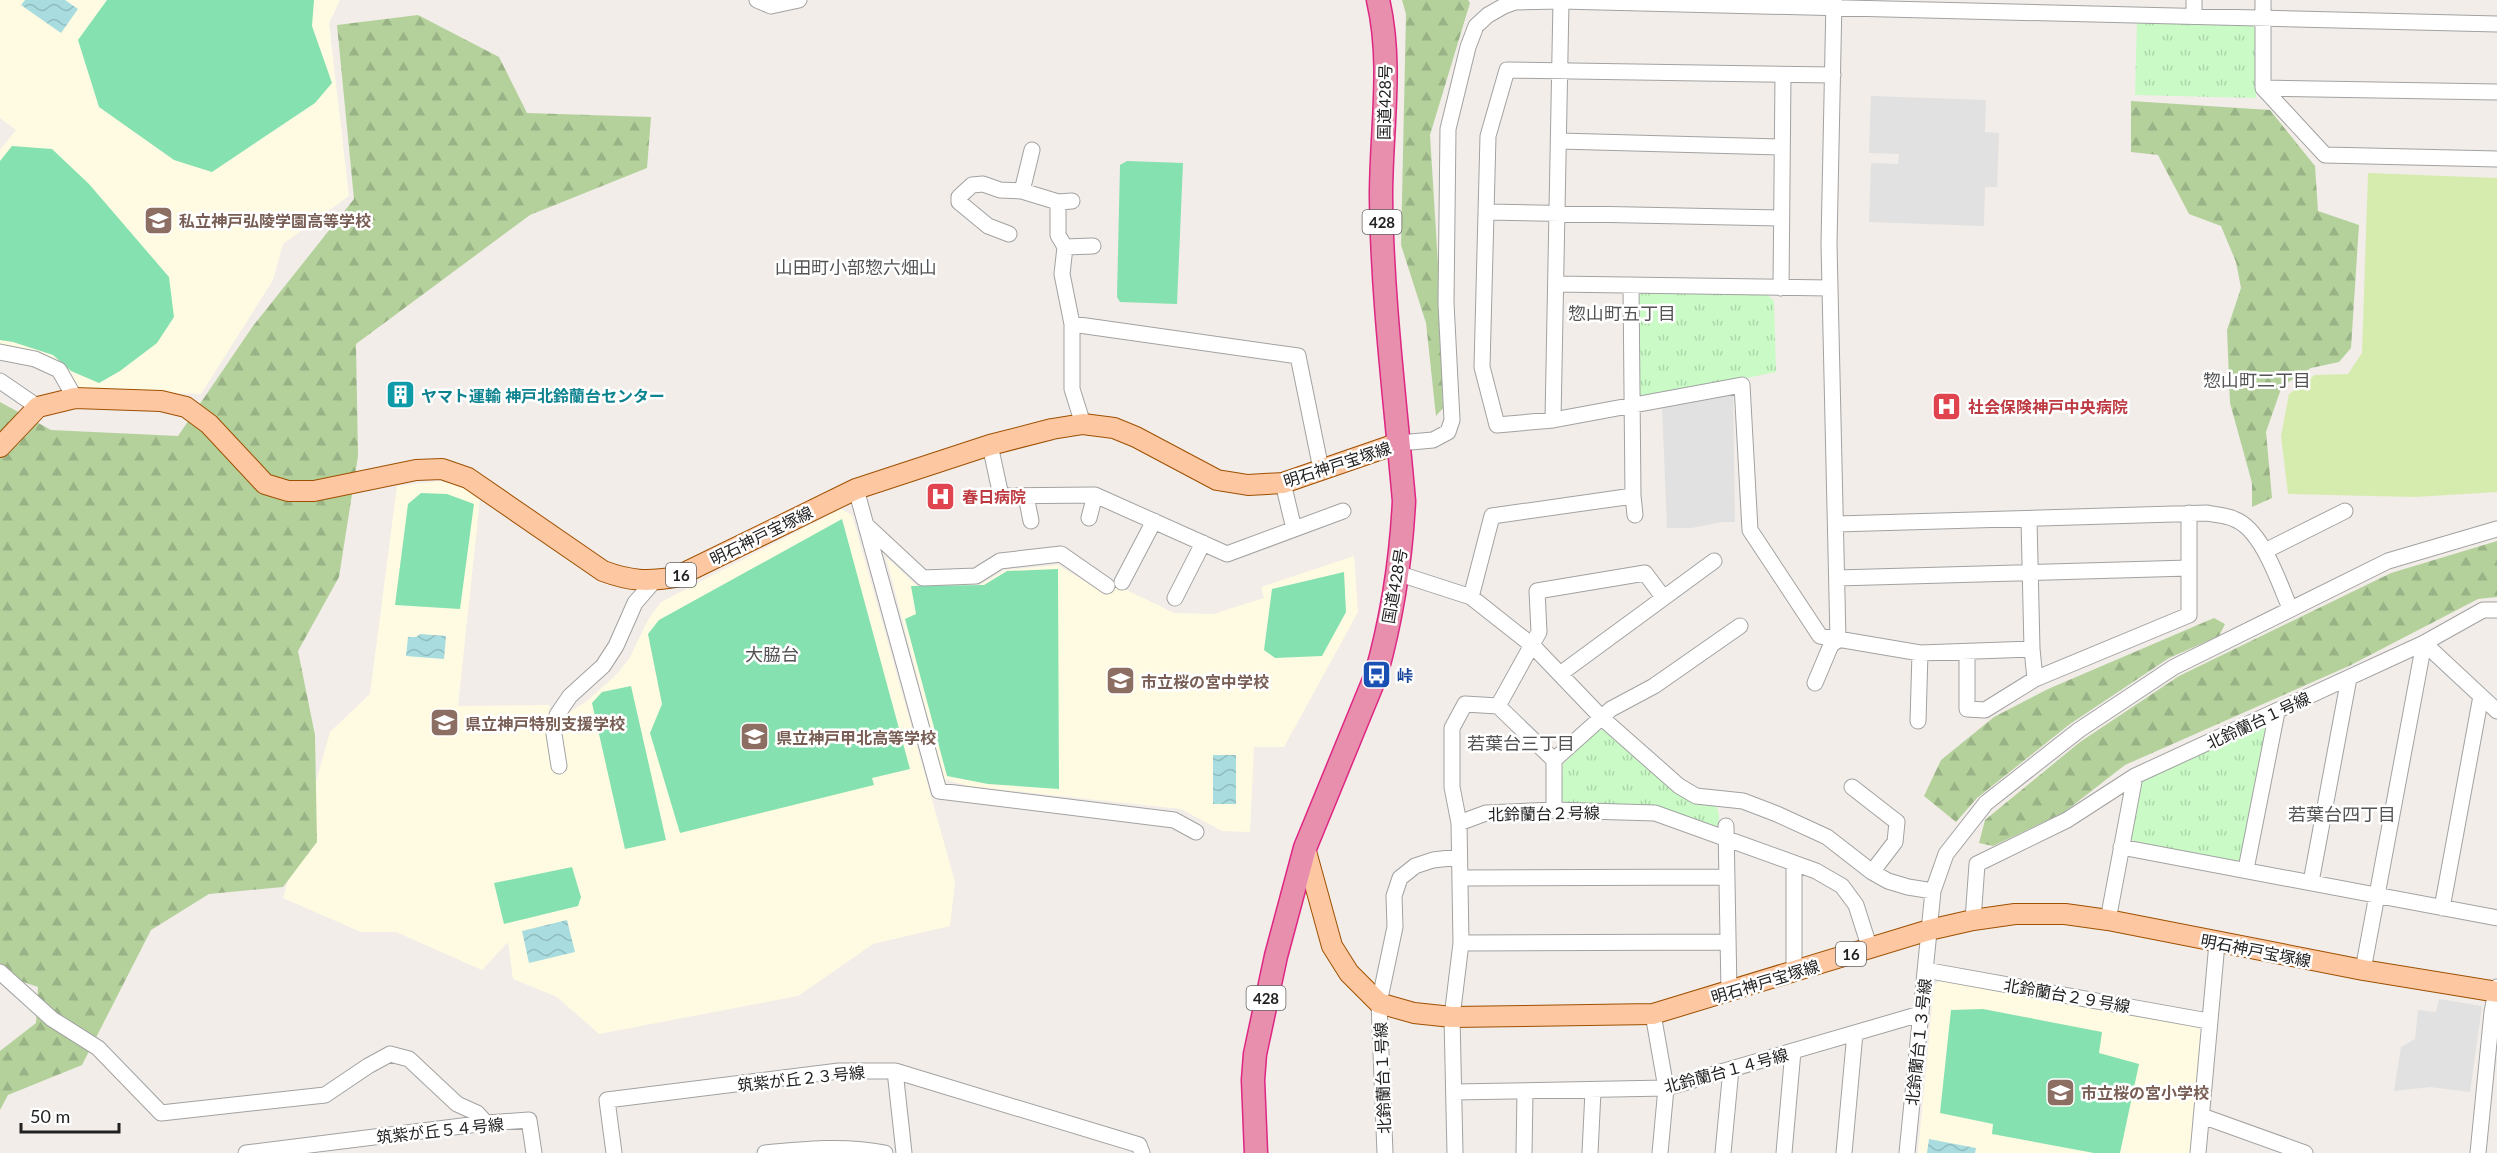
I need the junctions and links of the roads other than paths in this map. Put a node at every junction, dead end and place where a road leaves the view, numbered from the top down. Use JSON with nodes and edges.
{"nodes":[{"id":1,"x":757,"y":0,"type":"edge"},
{"id":2,"x":799,"y":0,"type":"edge"},
{"id":3,"x":1378,"y":0,"type":"edge"},
{"id":4,"x":2263,"y":0,"type":"edge"},
{"id":5,"x":1561,"y":1,"type":"edge"},
{"id":6,"x":1787,"y":3,"type":"edge"},
{"id":7,"x":1834,"y":4,"type":"edge"},
{"id":8,"x":1884,"y":4,"type":"edge"},
{"id":9,"x":2127,"y":6,"type":"edge"},
{"id":10,"x":1485,"y":7,"type":"edge"},
{"id":11,"x":2194,"y":8,"type":"edge"},
{"id":12,"x":2263,"y":18,"type":"junction"},
{"id":13,"x":2497,"y":24,"type":"edge"},
{"id":14,"x":1560,"y":70,"type":"junction"},
{"id":15,"x":1783,"y":75,"type":"junction"},
{"id":16,"x":1833,"y":75,"type":"junction"},
{"id":17,"x":2263,"y":88,"type":"junction"},
{"id":18,"x":2497,"y":93,"type":"edge"},
{"id":19,"x":1559,"y":141,"type":"junction"},
{"id":20,"x":1782,"y":147,"type":"junction"},
{"id":21,"x":1032,"y":150,"type":"dead end"},
{"id":22,"x":2497,"y":159,"type":"edge"},
{"id":23,"x":1022,"y":191,"type":"junction"},
{"id":24,"x":1487,"y":212,"type":"junction"},
{"id":25,"x":1558,"y":213,"type":"junction"},
{"id":26,"x":1781,"y":218,"type":"junction"},
{"id":27,"x":1010,"y":234,"type":"dead end"},
{"id":28,"x":1093,"y":246,"type":"dead end"},
{"id":29,"x":1065,"y":247,"type":"junction"},
{"id":30,"x":1556,"y":284,"type":"junction"},
{"id":31,"x":1631,"y":285,"type":"junction"},
{"id":32,"x":1781,"y":288,"type":"junction"},
{"id":33,"x":1830,"y":288,"type":"junction"},
{"id":34,"x":1071,"y":324,"type":"junction"},
{"id":35,"x":0,"y":352,"type":"edge"},
{"id":36,"x":0,"y":381,"type":"edge"},
{"id":37,"x":75,"y":398,"type":"junction"},
{"id":38,"x":1631,"y":406,"type":"junction"},
{"id":39,"x":38,"y":407,"type":"junction"},
{"id":40,"x":1553,"y":420,"type":"junction"},
{"id":41,"x":1083,"y":424,"type":"junction"},
{"id":42,"x":1399,"y":443,"type":"junction"},
{"id":43,"x":990,"y":445,"type":"junction"},
{"id":44,"x":0,"y":447,"type":"edge"},
{"id":45,"x":1321,"y":469,"type":"junction"},
{"id":46,"x":1283,"y":483,"type":"junction"},
{"id":47,"x":856,"y":489,"type":"junction"},
{"id":48,"x":1095,"y":495,"type":"junction"},
{"id":49,"x":1026,"y":496,"type":"junction"},
{"id":50,"x":1633,"y":496,"type":"junction"},
{"id":51,"x":1343,"y":511,"type":"dead end"},
{"id":52,"x":2346,"y":511,"type":"dead end"},
{"id":53,"x":2189,"y":513,"type":"junction"},
{"id":54,"x":1635,"y":515,"type":"dead end"},
{"id":55,"x":1089,"y":518,"type":"dead end"},
{"id":56,"x":2030,"y":519,"type":"junction"},
{"id":57,"x":1031,"y":521,"type":"dead end"},
{"id":58,"x":1154,"y":521,"type":"junction"},
{"id":59,"x":1837,"y":524,"type":"junction"},
{"id":60,"x":866,"y":525,"type":"junction"},
{"id":61,"x":1294,"y":529,"type":"junction"},
{"id":62,"x":2497,"y":529,"type":"edge"},
{"id":63,"x":1203,"y":543,"type":"junction"},
{"id":64,"x":2265,"y":551,"type":"junction"},
{"id":65,"x":1714,"y":561,"type":"dead end"},
{"id":66,"x":2189,"y":568,"type":"junction"},
{"id":67,"x":2031,"y":572,"type":"junction"},
{"id":68,"x":1397,"y":573,"type":"junction"},
{"id":69,"x":1838,"y":578,"type":"junction"},
{"id":70,"x":654,"y":581,"type":"junction"},
{"id":71,"x":1122,"y":582,"type":"dead end"},
{"id":72,"x":1107,"y":586,"type":"dead end"},
{"id":73,"x":1471,"y":597,"type":"junction"},
{"id":74,"x":1663,"y":597,"type":"junction"},
{"id":75,"x":1175,"y":598,"type":"dead end"},
{"id":76,"x":2290,"y":608,"type":"junction"},
{"id":77,"x":2497,"y":610,"type":"edge"},
{"id":78,"x":1740,"y":626,"type":"dead end"},
{"id":79,"x":1838,"y":640,"type":"junction"},
{"id":80,"x":2424,"y":643,"type":"junction"},
{"id":81,"x":1533,"y":646,"type":"junction"},
{"id":82,"x":2032,"y":649,"type":"junction"},
{"id":83,"x":1967,"y":652,"type":"junction"},
{"id":84,"x":1920,"y":653,"type":"junction"},
{"id":85,"x":1560,"y":674,"type":"junction"},
{"id":86,"x":2349,"y":678,"type":"junction"},
{"id":87,"x":2035,"y":679,"type":"junction"},
{"id":88,"x":1815,"y":684,"type":"dead end"},
{"id":89,"x":2481,"y":696,"type":"junction"},
{"id":90,"x":1498,"y":706,"type":"junction"},
{"id":91,"x":2497,"y":711,"type":"edge"},
{"id":92,"x":2277,"y":712,"type":"junction"},
{"id":93,"x":1602,"y":718,"type":"junction"},
{"id":94,"x":1918,"y":721,"type":"dead end"},
{"id":95,"x":1554,"y":760,"type":"junction"},
{"id":96,"x":559,"y":766,"type":"dead end"},
{"id":97,"x":2135,"y":776,"type":"junction"},
{"id":98,"x":1852,"y":788,"type":"dead end"},
{"id":99,"x":1554,"y":810,"type":"junction"},
{"id":100,"x":1726,"y":819,"type":"junction"},
{"id":101,"x":1460,"y":823,"type":"junction"},
{"id":102,"x":1196,"y":832,"type":"dead end"},
{"id":103,"x":2121,"y":847,"type":"junction"},
{"id":104,"x":1305,"y":848,"type":"junction"},
{"id":105,"x":1459,"y":857,"type":"junction"},
{"id":106,"x":1794,"y":863,"type":"junction"},
{"id":107,"x":2246,"y":869,"type":"junction"},
{"id":108,"x":1872,"y":872,"type":"junction"},
{"id":109,"x":1727,"y":877,"type":"junction"},
{"id":110,"x":1460,"y":878,"type":"junction"},
{"id":111,"x":2311,"y":882,"type":"junction"},
{"id":112,"x":1933,"y":891,"type":"junction"},
{"id":113,"x":2376,"y":895,"type":"junction"},
{"id":114,"x":2442,"y":908,"type":"junction"},
{"id":115,"x":2497,"y":918,"type":"edge"},
{"id":116,"x":1973,"y":920,"type":"junction"},
{"id":117,"x":2108,"y":920,"type":"junction"},
{"id":118,"x":1929,"y":930,"type":"junction"},
{"id":119,"x":1728,"y":942,"type":"junction"},
{"id":120,"x":1461,"y":943,"type":"junction"},
{"id":121,"x":2217,"y":943,"type":"junction"},
{"id":122,"x":1869,"y":949,"type":"junction"},
{"id":123,"x":1925,"y":969,"type":"junction"},
{"id":124,"x":2363,"y":970,"type":"junction"},
{"id":125,"x":0,"y":972,"type":"edge"},
{"id":126,"x":1794,"y":972,"type":"junction"},
{"id":127,"x":2497,"y":990,"type":"edge"},
{"id":128,"x":1729,"y":992,"type":"junction"},
{"id":129,"x":1379,"y":1003,"type":"junction"},
{"id":130,"x":1653,"y":1014,"type":"junction"},
{"id":131,"x":1920,"y":1014,"type":"junction"},
{"id":132,"x":1452,"y":1017,"type":"junction"},
{"id":133,"x":2208,"y":1021,"type":"junction"},
{"id":134,"x":1855,"y":1033,"type":"junction"},
{"id":135,"x":1793,"y":1051,"type":"junction"},
{"id":136,"x":1731,"y":1069,"type":"junction"},
{"id":137,"x":895,"y":1071,"type":"junction"},
{"id":138,"x":1666,"y":1088,"type":"junction"},
{"id":139,"x":1593,"y":1091,"type":"junction"},
{"id":140,"x":1454,"y":1092,"type":"junction"},
{"id":141,"x":1525,"y":1092,"type":"junction"},
{"id":142,"x":2202,"y":1116,"type":"junction"},
{"id":143,"x":486,"y":1123,"type":"junction"},
{"id":144,"x":2262,"y":1137,"type":"junction"},
{"id":145,"x":246,"y":1153,"type":"edge"},
{"id":146,"x":534,"y":1153,"type":"edge"},
{"id":147,"x":614,"y":1153,"type":"edge"},
{"id":148,"x":765,"y":1153,"type":"edge"},
{"id":149,"x":885,"y":1153,"type":"edge"},
{"id":150,"x":904,"y":1153,"type":"edge"},
{"id":151,"x":1142,"y":1153,"type":"edge"},
{"id":152,"x":1256,"y":1153,"type":"edge"},
{"id":153,"x":1385,"y":1153,"type":"edge"},
{"id":154,"x":1455,"y":1153,"type":"edge"},
{"id":155,"x":1524,"y":1153,"type":"edge"},
{"id":156,"x":1590,"y":1153,"type":"edge"},
{"id":157,"x":1660,"y":1153,"type":"edge"},
{"id":158,"x":1723,"y":1153,"type":"edge"},
{"id":159,"x":1784,"y":1153,"type":"edge"},
{"id":160,"x":1845,"y":1153,"type":"edge"},
{"id":161,"x":1907,"y":1153,"type":"edge"},
{"id":162,"x":2198,"y":1153,"type":"edge"},
{"id":163,"x":2261,"y":1153,"type":"edge"},
{"id":164,"x":2305,"y":1153,"type":"edge"},
{"id":165,"x":2478,"y":1153,"type":"edge"}],
"edges":[{"from":1,"to":2,"type":"street"},
{"from":3,"to":42,"type":"highway","name":"国道428号","number":"428"},
{"from":4,"to":12,"type":"street"},
{"from":5,"to":6,"type":"street"},
{"from":5,"to":10,"type":"street"},
{"from":5,"to":14,"type":"street"},
{"from":6,"to":7,"type":"street"},
{"from":7,"to":8,"type":"street"},
{"from":7,"to":16,"type":"street"},
{"from":8,"to":9,"type":"street"},
{"from":9,"to":11,"type":"street"},
{"from":10,"to":42,"type":"street"},
{"from":11,"to":12,"type":"street"},
{"from":12,"to":13,"type":"street"},
{"from":12,"to":17,"type":"street"},
{"from":14,"to":15,"type":"street"},
{"from":14,"to":19,"type":"street"},
{"from":14,"to":24,"type":"street"},
{"from":15,"to":16,"type":"street"},
{"from":15,"to":20,"type":"street"},
{"from":16,"to":33,"type":"street"},
{"from":17,"to":18,"type":"street"},
{"from":17,"to":22,"type":"street"},
{"from":19,"to":20,"type":"street"},
{"from":19,"to":25,"type":"street"},
{"from":20,"to":26,"type":"street"},
{"from":21,"to":23,"type":"street"},
{"from":23,"to":27,"type":"street"},
{"from":23,"to":29,"type":"street"},
{"from":24,"to":25,"type":"street"},
{"from":24,"to":40,"type":"street"},
{"from":25,"to":26,"type":"street"},
{"from":25,"to":30,"type":"street"},
{"from":26,"to":32,"type":"street"},
{"from":28,"to":29,"type":"street"},
{"from":29,"to":34,"type":"street"},
{"from":30,"to":31,"type":"street"},
{"from":30,"to":40,"type":"street"},
{"from":31,"to":32,"type":"street"},
{"from":31,"to":38,"type":"street"},
{"from":32,"to":33,"type":"street"},
{"from":33,"to":59,"type":"street"},
{"from":34,"to":41,"type":"street"},
{"from":34,"to":45,"type":"street"},
{"from":35,"to":37,"type":"street"},
{"from":36,"to":39,"type":"street"},
{"from":37,"to":39,"type":"main road","name":"明石神戸宝塚線","number":"16"},
{"from":37,"to":70,"type":"main road","name":"明石神戸宝塚線","number":"16"},
{"from":38,"to":40,"type":"street"},
{"from":38,"to":50,"type":"street"},
{"from":38,"to":79,"type":"street"},
{"from":39,"to":44,"type":"main road"},
{"from":41,"to":43,"type":"main road","name":"明石神戸宝塚線","number":"16"},
{"from":41,"to":46,"type":"main road","name":"明石神戸宝塚線","number":"16"},
{"from":42,"to":45,"type":"main road","name":"明石神戸宝塚線","number":"16"},
{"from":42,"to":68,"type":"highway","name":"国道428号","number":"428"},
{"from":43,"to":47,"type":"main road","name":"明石神戸宝塚線","number":"16"},
{"from":43,"to":49,"type":"street"},
{"from":45,"to":46,"type":"main road","name":"明石神戸宝塚線","number":"16"},
{"from":46,"to":61,"type":"street"},
{"from":47,"to":60,"type":"street"},
{"from":47,"to":70,"type":"main road","name":"明石神戸宝塚線","number":"16"},
{"from":48,"to":49,"type":"street"},
{"from":48,"to":55,"type":"street"},
{"from":48,"to":58,"type":"street"},
{"from":49,"to":57,"type":"street"},
{"from":50,"to":54,"type":"street"},
{"from":50,"to":73,"type":"street"},
{"from":51,"to":61,"type":"street"},
{"from":52,"to":64,"type":"street"},
{"from":53,"to":56,"type":"street"},
{"from":53,"to":64,"type":"street"},
{"from":53,"to":66,"type":"street"},
{"from":56,"to":59,"type":"street"},
{"from":56,"to":67,"type":"street"},
{"from":58,"to":63,"type":"street"},
{"from":58,"to":71,"type":"street"},
{"from":59,"to":69,"type":"street"},
{"from":60,"to":72,"type":"street"},
{"from":60,"to":102,"type":"street"},
{"from":61,"to":63,"type":"street"},
{"from":62,"to":76,"type":"street","name":"北鈴蘭台１３号線"},
{"from":63,"to":75,"type":"street"},
{"from":64,"to":76,"type":"street"},
{"from":65,"to":74,"type":"street"},
{"from":66,"to":67,"type":"street"},
{"from":66,"to":87,"type":"street"},
{"from":67,"to":69,"type":"street"},
{"from":67,"to":82,"type":"street"},
{"from":68,"to":73,"type":"street"},
{"from":68,"to":104,"type":"highway","name":"国道428号","number":"428"},
{"from":69,"to":79,"type":"street"},
{"from":70,"to":96,"type":"street"},
{"from":73,"to":81,"type":"street"},
{"from":74,"to":81,"type":"street"},
{"from":74,"to":85,"type":"street"},
{"from":76,"to":112,"type":"street","name":"北鈴蘭台１３号線"},
{"from":77,"to":80,"type":"street","name":"北鈴蘭台１号線"},
{"from":78,"to":93,"type":"street"},
{"from":79,"to":84,"type":"street"},
{"from":79,"to":88,"type":"street"},
{"from":80,"to":86,"type":"street","name":"北鈴蘭台１号線"},
{"from":80,"to":89,"type":"street"},
{"from":80,"to":113,"type":"street"},
{"from":81,"to":85,"type":"street"},
{"from":81,"to":90,"type":"street"},
{"from":82,"to":83,"type":"street"},
{"from":82,"to":87,"type":"street"},
{"from":83,"to":84,"type":"street"},
{"from":83,"to":87,"type":"street"},
{"from":84,"to":94,"type":"street"},
{"from":85,"to":93,"type":"street"},
{"from":86,"to":92,"type":"street","name":"北鈴蘭台１号線"},
{"from":86,"to":111,"type":"street"},
{"from":89,"to":91,"type":"street"},
{"from":89,"to":114,"type":"street"},
{"from":90,"to":95,"type":"street"},
{"from":90,"to":101,"type":"street"},
{"from":92,"to":97,"type":"street","name":"北鈴蘭台１号線"},
{"from":92,"to":107,"type":"street"},
{"from":93,"to":95,"type":"street"},
{"from":93,"to":100,"type":"street"},
{"from":95,"to":99,"type":"street"},
{"from":97,"to":103,"type":"street"},
{"from":97,"to":116,"type":"street","name":"北鈴蘭台１号線"},
{"from":98,"to":108,"type":"street"},
{"from":99,"to":100,"type":"street","name":"北鈴蘭台２号線"},
{"from":99,"to":101,"type":"street","name":"北鈴蘭台２号線"},
{"from":100,"to":106,"type":"street","name":"北鈴蘭台２号線"},
{"from":100,"to":108,"type":"street"},
{"from":100,"to":109,"type":"street"},
{"from":101,"to":105,"type":"street"},
{"from":103,"to":107,"type":"street"},
{"from":103,"to":117,"type":"street"},
{"from":104,"to":129,"type":"main road","name":"明石神戸宝塚線","number":"16"},
{"from":104,"to":152,"type":"highway","name":"国道428号","number":"428"},
{"from":105,"to":110,"type":"street"},
{"from":105,"to":129,"type":"street","name":"北鈴蘭台１号線"},
{"from":106,"to":122,"type":"street","name":"北鈴蘭台２号線"},
{"from":106,"to":126,"type":"street"},
{"from":107,"to":111,"type":"street"},
{"from":108,"to":112,"type":"street"},
{"from":109,"to":110,"type":"street"},
{"from":109,"to":119,"type":"street"},
{"from":110,"to":120,"type":"street"},
{"from":111,"to":113,"type":"street"},
{"from":112,"to":118,"type":"street","name":"北鈴蘭台１３号線"},
{"from":113,"to":114,"type":"street"},
{"from":113,"to":124,"type":"street"},
{"from":114,"to":115,"type":"street"},
{"from":116,"to":117,"type":"main road","name":"明石神戸宝塚線","number":"16"},
{"from":116,"to":118,"type":"main road","name":"明石神戸宝塚線","number":"16"},
{"from":117,"to":121,"type":"main road","name":"明石神戸宝塚線","number":"16"},
{"from":118,"to":122,"type":"main road","name":"明石神戸宝塚線","number":"16"},
{"from":118,"to":123,"type":"street","name":"北鈴蘭台１３号線"},
{"from":119,"to":120,"type":"street"},
{"from":119,"to":128,"type":"street"},
{"from":120,"to":132,"type":"street"},
{"from":121,"to":124,"type":"main road","name":"明石神戸宝塚線","number":"16"},
{"from":121,"to":133,"type":"street"},
{"from":122,"to":126,"type":"main road","name":"明石神戸宝塚線","number":"16"},
{"from":123,"to":131,"type":"street","name":"北鈴蘭台１３号線"},
{"from":123,"to":133,"type":"street","name":"北鈴蘭台２９号線"},
{"from":124,"to":127,"type":"main road","name":"明石神戸宝塚線","number":"16"},
{"from":125,"to":143,"type":"street"},
{"from":126,"to":128,"type":"main road","name":"明石神戸宝塚線","number":"16"},
{"from":127,"to":165,"type":"street"},
{"from":128,"to":130,"type":"main road","name":"明石神戸宝塚線","number":"16"},
{"from":129,"to":132,"type":"main road","name":"明石神戸宝塚線","number":"16"},
{"from":129,"to":153,"type":"street","name":"北鈴蘭台１号線"},
{"from":130,"to":132,"type":"main road","name":"明石神戸宝塚線","number":"16"},
{"from":130,"to":138,"type":"street"},
{"from":131,"to":134,"type":"street","name":"北鈴蘭台１４号線"},
{"from":131,"to":161,"type":"street","name":"北鈴蘭台１３号線"},
{"from":132,"to":140,"type":"street"},
{"from":133,"to":142,"type":"street"},
{"from":134,"to":135,"type":"street","name":"北鈴蘭台１４号線"},
{"from":134,"to":160,"type":"street"},
{"from":135,"to":136,"type":"street","name":"北鈴蘭台１４号線"},
{"from":135,"to":159,"type":"street"},
{"from":136,"to":138,"type":"street","name":"北鈴蘭台１４号線"},
{"from":136,"to":158,"type":"street"},
{"from":137,"to":147,"type":"street","name":"筑紫が丘２３号線"},
{"from":137,"to":150,"type":"street"},
{"from":137,"to":151,"type":"street","name":"筑紫が丘２３号線"},
{"from":138,"to":139,"type":"street","name":"北鈴蘭台１４号線"},
{"from":138,"to":157,"type":"street"},
{"from":139,"to":141,"type":"street","name":"北鈴蘭台１４号線"},
{"from":139,"to":156,"type":"street"},
{"from":140,"to":141,"type":"street","name":"北鈴蘭台１４号線"},
{"from":140,"to":154,"type":"street"},
{"from":141,"to":155,"type":"street"},
{"from":142,"to":144,"type":"street"},
{"from":142,"to":162,"type":"street"},
{"from":143,"to":145,"type":"street","name":"筑紫が丘５４号線"},
{"from":143,"to":146,"type":"street","name":"筑紫が丘５４号線"},
{"from":144,"to":163,"type":"street"},
{"from":144,"to":164,"type":"street"},
{"from":148,"to":149,"type":"street"}]}
